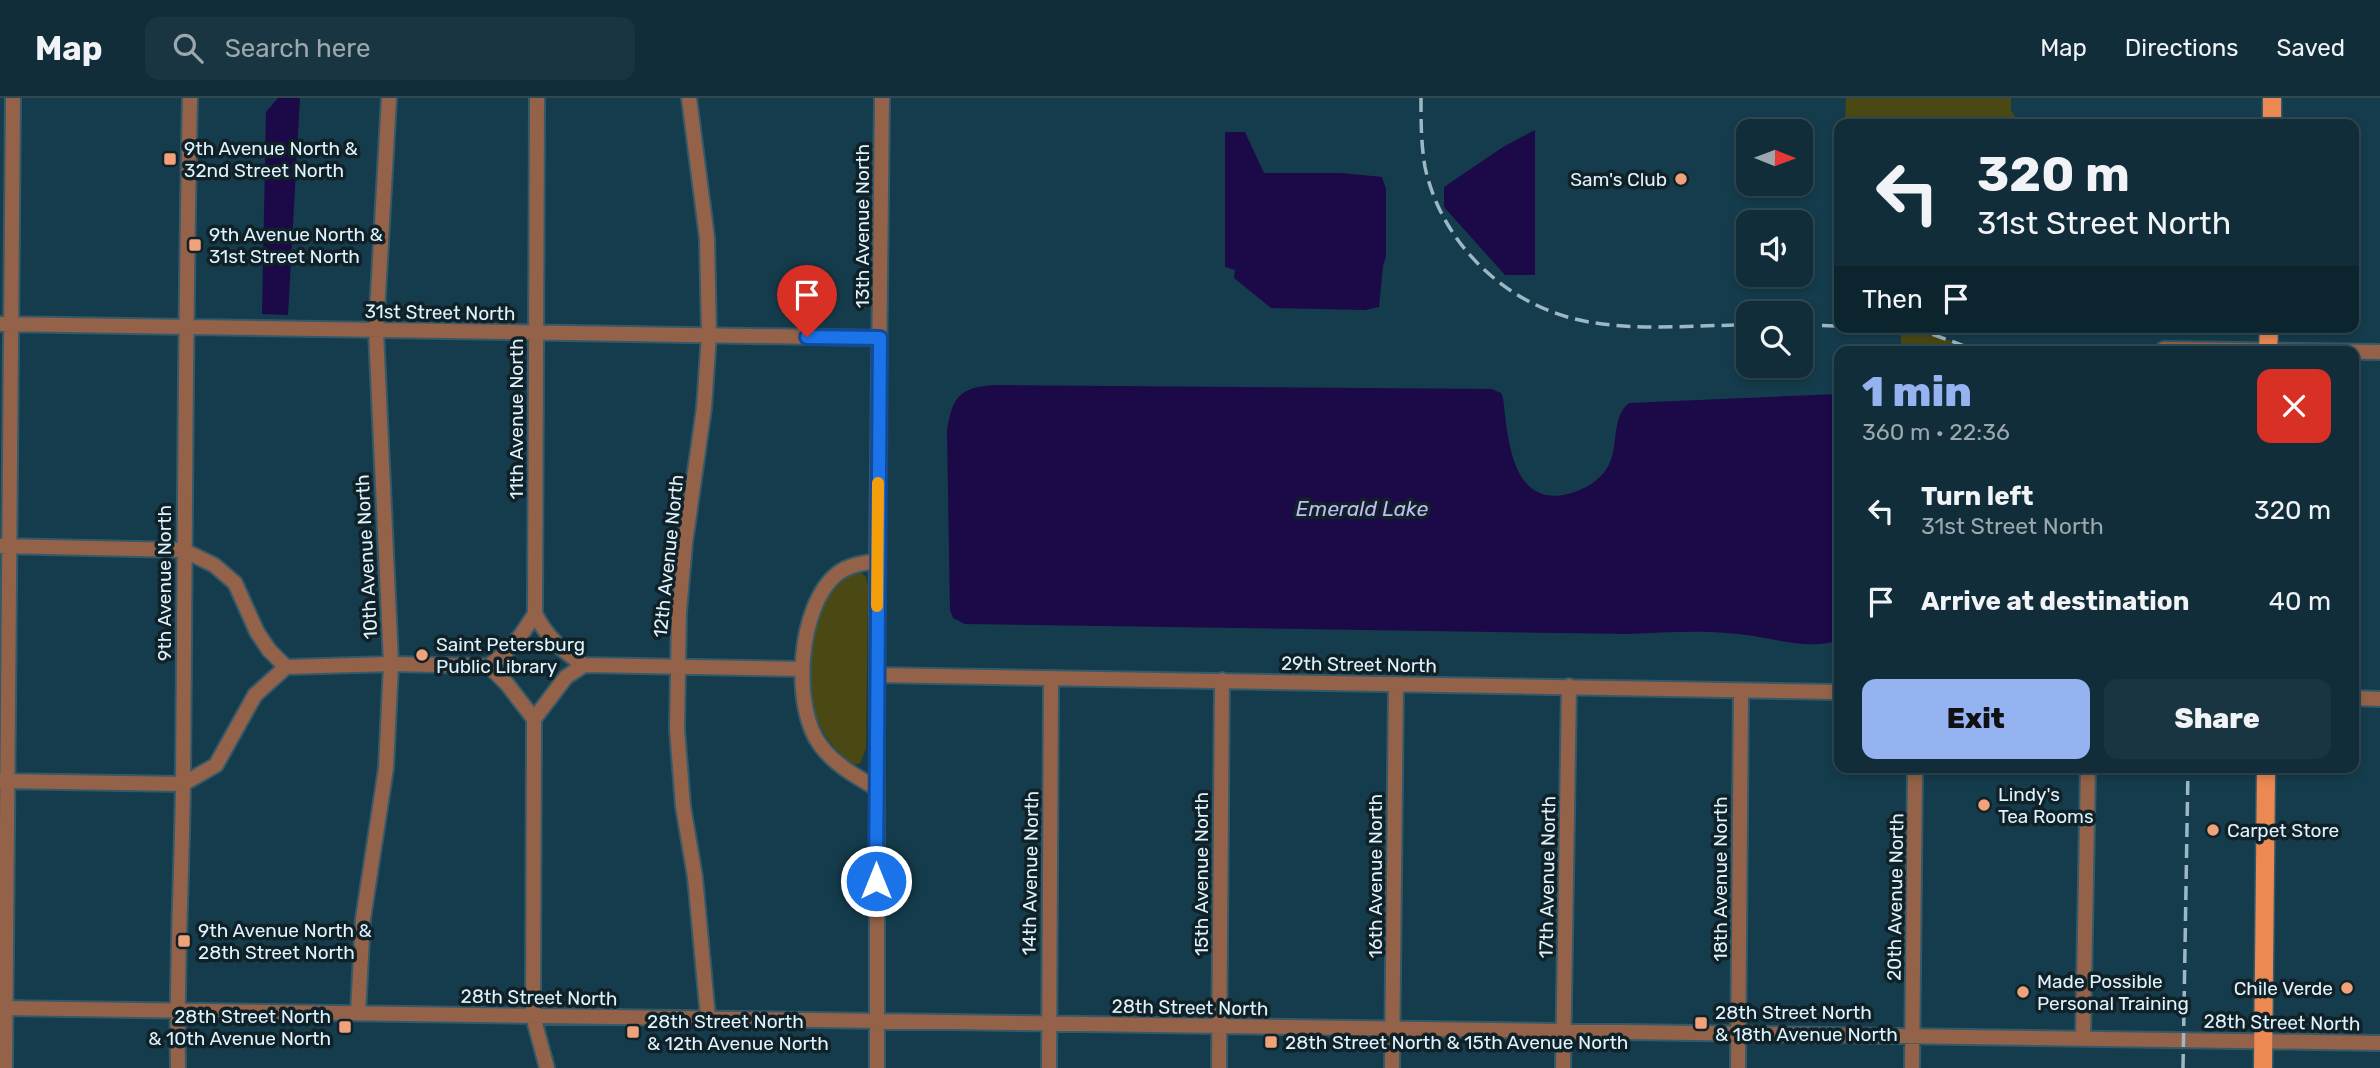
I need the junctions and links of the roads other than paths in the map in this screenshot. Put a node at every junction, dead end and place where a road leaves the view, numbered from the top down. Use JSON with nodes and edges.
{"nodes":[{"id":1,"x":13,"y":98,"type":"edge"},
{"id":2,"x":190,"y":98,"type":"edge"},
{"id":3,"x":389,"y":98,"type":"edge"},
{"id":4,"x":537,"y":98,"type":"edge"},
{"id":5,"x":689,"y":98,"type":"edge"},
{"id":6,"x":882,"y":98,"type":"edge"},
{"id":7,"x":2272,"y":98,"type":"edge"},
{"id":8,"x":2272,"y":119,"type":"edge"},
{"id":9,"x":6,"y":324,"type":"edge"},
{"id":10,"x":185,"y":328,"type":"junction"},
{"id":11,"x":376,"y":331,"type":"junction"},
{"id":12,"x":536,"y":333,"type":"junction"},
{"id":13,"x":709,"y":335,"type":"junction"},
{"id":14,"x":880,"y":338,"type":"junction"},
{"id":15,"x":2359,"y":352,"type":"edge"},
{"id":16,"x":2380,"y":352,"type":"edge"},
{"id":17,"x":5,"y":546,"type":"edge"},
{"id":18,"x":183,"y":550,"type":"junction"},
{"id":19,"x":877,"y":561,"type":"junction"},
{"id":20,"x":535,"y":614,"type":"junction"},
{"id":21,"x":391,"y":664,"type":"junction"},
{"id":22,"x":584,"y":665,"type":"junction"},
{"id":23,"x":489,"y":666,"type":"junction"},
{"id":24,"x":286,"y":667,"type":"junction"},
{"id":25,"x":677,"y":667,"type":"junction"},
{"id":26,"x":801,"y":669,"type":"junction"},
{"id":27,"x":877,"y":675,"type":"junction"},
{"id":28,"x":1051,"y":679,"type":"junction"},
{"id":29,"x":1222,"y":680,"type":"junction"},
{"id":30,"x":1396,"y":684,"type":"junction"},
{"id":31,"x":1569,"y":686,"type":"junction"},
{"id":32,"x":1741,"y":691,"type":"junction"},
{"id":33,"x":1834,"y":692,"type":"edge"},
{"id":34,"x":2359,"y":698,"type":"edge"},
{"id":35,"x":2380,"y":699,"type":"edge"},
{"id":36,"x":534,"y":719,"type":"junction"},
{"id":37,"x":1915,"y":773,"type":"edge"},
{"id":38,"x":2088,"y":773,"type":"edge"},
{"id":39,"x":2266,"y":773,"type":"edge"},
{"id":40,"x":4,"y":781,"type":"edge"},
{"id":41,"x":183,"y":784,"type":"junction"},
{"id":42,"x":876,"y":788,"type":"junction"},
{"id":43,"x":3,"y":1008,"type":"edge"},
{"id":44,"x":176,"y":1012,"type":"junction"},
{"id":45,"x":358,"y":1012,"type":"junction"},
{"id":46,"x":533,"y":1016,"type":"junction"},
{"id":47,"x":708,"y":1018,"type":"junction"},
{"id":48,"x":877,"y":1022,"type":"junction"},
{"id":49,"x":1048,"y":1025,"type":"junction"},
{"id":50,"x":1220,"y":1027,"type":"junction"},
{"id":51,"x":1393,"y":1030,"type":"junction"},
{"id":52,"x":1564,"y":1031,"type":"junction"},
{"id":53,"x":1738,"y":1034,"type":"junction"},
{"id":54,"x":1912,"y":1036,"type":"junction"},
{"id":55,"x":2083,"y":1038,"type":"junction"},
{"id":56,"x":2263,"y":1041,"type":"junction"},
{"id":57,"x":2380,"y":1042,"type":"edge"},
{"id":58,"x":5,"y":1068,"type":"edge"},
{"id":59,"x":178,"y":1068,"type":"edge"},
{"id":60,"x":547,"y":1068,"type":"edge"},
{"id":61,"x":877,"y":1068,"type":"edge"},
{"id":62,"x":1048,"y":1068,"type":"edge"},
{"id":63,"x":1219,"y":1068,"type":"edge"},
{"id":64,"x":1392,"y":1068,"type":"edge"},
{"id":65,"x":1563,"y":1068,"type":"edge"},
{"id":66,"x":1738,"y":1068,"type":"edge"},
{"id":67,"x":1912,"y":1068,"type":"edge"},
{"id":68,"x":2263,"y":1068,"type":"edge"}],
"edges":[{"from":1,"to":9,"type":"street"},
{"from":2,"to":10,"type":"street","name":"9th Avenue North"},
{"from":3,"to":11,"type":"street","name":"10th Avenue North"},
{"from":4,"to":12,"type":"street","name":"11th Avenue North"},
{"from":5,"to":13,"type":"street","name":"12th Avenue North"},
{"from":6,"to":14,"type":"street","name":"13th Avenue North"},
{"from":7,"to":8,"type":"main road"},
{"from":9,"to":10,"type":"street","name":"31st Street North"},
{"from":9,"to":17,"type":"street"},
{"from":10,"to":11,"type":"street","name":"31st Street North"},
{"from":10,"to":18,"type":"street","name":"9th Avenue North"},
{"from":11,"to":12,"type":"street","name":"31st Street North"},
{"from":11,"to":21,"type":"street","name":"10th Avenue North"},
{"from":12,"to":13,"type":"street","name":"31st Street North"},
{"from":12,"to":20,"type":"street","name":"11th Avenue North"},
{"from":13,"to":14,"type":"street","name":"31st Street North"},
{"from":13,"to":25,"type":"street","name":"12th Avenue North"},
{"from":14,"to":19,"type":"street","name":"13th Avenue North"},
{"from":15,"to":16,"type":"street"},
{"from":17,"to":18,"type":"street"},
{"from":17,"to":40,"type":"street"},
{"from":18,"to":24,"type":"street"},
{"from":18,"to":41,"type":"street","name":"9th Avenue North"},
{"from":19,"to":26,"type":"street"},
{"from":19,"to":27,"type":"street","name":"13th Avenue North"},
{"from":20,"to":22,"type":"street"},
{"from":20,"to":23,"type":"street"},
{"from":21,"to":23,"type":"street"},
{"from":21,"to":24,"type":"street"},
{"from":21,"to":45,"type":"street","name":"10th Avenue North"},
{"from":22,"to":25,"type":"street"},
{"from":22,"to":36,"type":"street"},
{"from":23,"to":36,"type":"street"},
{"from":24,"to":41,"type":"street"},
{"from":25,"to":26,"type":"street"},
{"from":25,"to":47,"type":"street","name":"12th Avenue North"},
{"from":26,"to":42,"type":"street"},
{"from":27,"to":28,"type":"street","name":"29th Street North"},
{"from":27,"to":42,"type":"street","name":"13th Avenue North"},
{"from":28,"to":29,"type":"street","name":"29th Street North"},
{"from":28,"to":49,"type":"street","name":"14th Avenue North"},
{"from":29,"to":30,"type":"street","name":"29th Street North"},
{"from":29,"to":50,"type":"street","name":"15th Avenue North"},
{"from":30,"to":31,"type":"street","name":"29th Street North"},
{"from":30,"to":51,"type":"street","name":"16th Avenue North"},
{"from":31,"to":32,"type":"street","name":"29th Street North"},
{"from":31,"to":52,"type":"street","name":"17th Avenue North"},
{"from":32,"to":33,"type":"street","name":"29th Street North"},
{"from":32,"to":53,"type":"street","name":"18th Avenue North"},
{"from":34,"to":35,"type":"street"},
{"from":36,"to":46,"type":"street"},
{"from":37,"to":54,"type":"street","name":"20th Avenue North"},
{"from":38,"to":55,"type":"street"},
{"from":39,"to":56,"type":"main road"},
{"from":40,"to":41,"type":"street"},
{"from":40,"to":43,"type":"street"},
{"from":41,"to":44,"type":"street","name":"9th Avenue North"},
{"from":42,"to":48,"type":"street","name":"13th Avenue North"},
{"from":43,"to":44,"type":"street","name":"28th Street North"},
{"from":43,"to":58,"type":"street"},
{"from":44,"to":45,"type":"street","name":"28th Street North"},
{"from":44,"to":59,"type":"street","name":"9th Avenue North"},
{"from":45,"to":46,"type":"street","name":"28th Street North"},
{"from":46,"to":47,"type":"street","name":"28th Street North"},
{"from":46,"to":60,"type":"street"},
{"from":47,"to":48,"type":"street","name":"28th Street North"},
{"from":48,"to":49,"type":"street","name":"28th Street North"},
{"from":48,"to":61,"type":"street","name":"13th Avenue North"},
{"from":49,"to":50,"type":"street","name":"28th Street North"},
{"from":49,"to":62,"type":"street","name":"14th Avenue North"},
{"from":50,"to":51,"type":"street","name":"28th Street North"},
{"from":50,"to":63,"type":"street","name":"15th Avenue North"},
{"from":51,"to":52,"type":"street","name":"28th Street North"},
{"from":51,"to":64,"type":"street","name":"16th Avenue North"},
{"from":52,"to":53,"type":"street","name":"28th Street North"},
{"from":52,"to":65,"type":"street","name":"17th Avenue North"},
{"from":53,"to":54,"type":"street","name":"28th Street North"},
{"from":53,"to":66,"type":"street","name":"18th Avenue North"},
{"from":54,"to":55,"type":"street","name":"28th Street North"},
{"from":54,"to":67,"type":"street","name":"20th Avenue North"},
{"from":55,"to":56,"type":"street","name":"28th Street North"},
{"from":56,"to":57,"type":"street","name":"28th Street North"},
{"from":56,"to":68,"type":"main road"}]}
